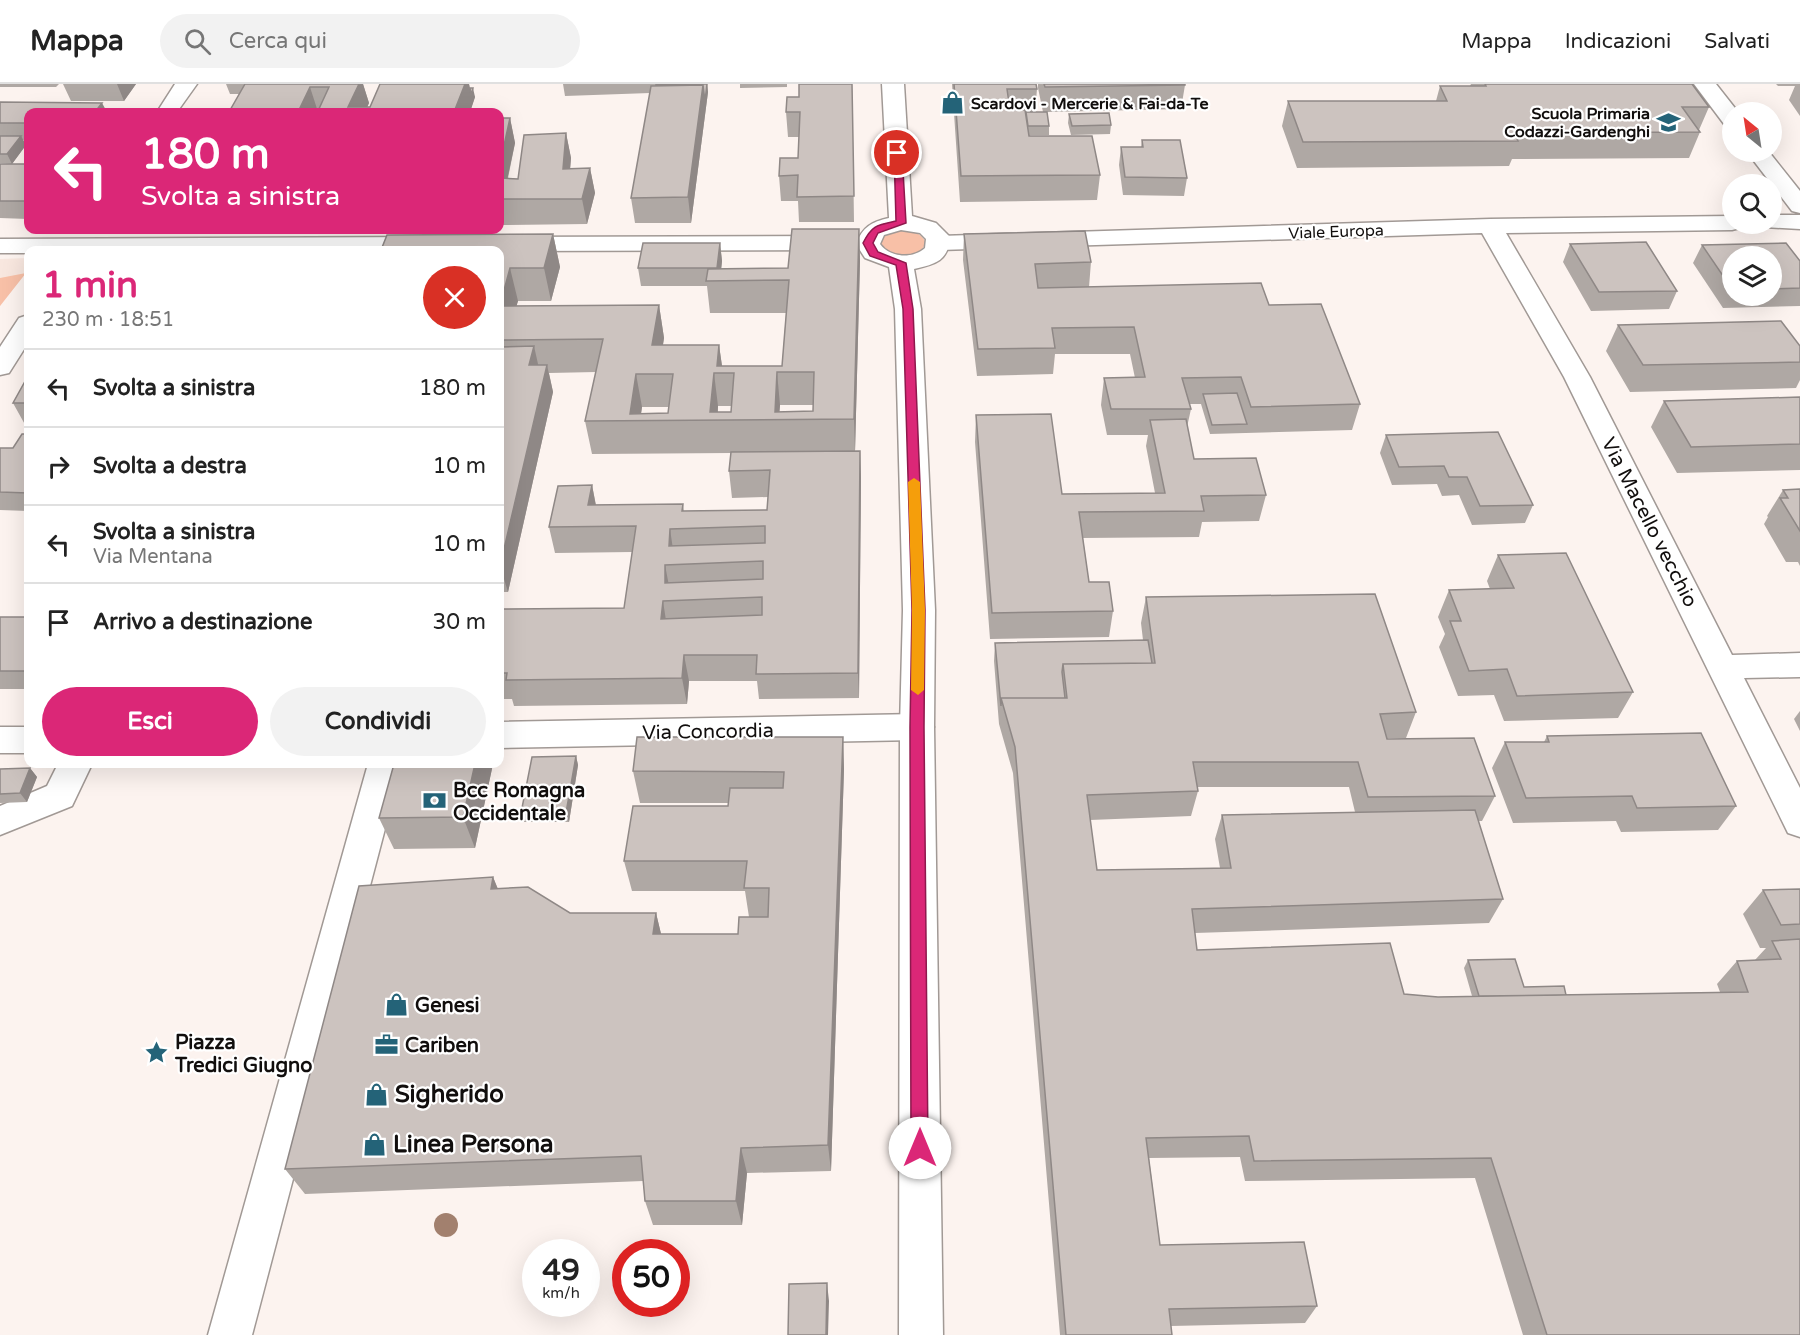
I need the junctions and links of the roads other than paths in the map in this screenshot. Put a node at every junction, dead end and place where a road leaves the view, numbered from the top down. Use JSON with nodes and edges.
{"nodes":[{"id":1,"x":186,"y":84,"type":"edge"},
{"id":2,"x":893,"y":84,"type":"edge"},
{"id":3,"x":1705,"y":84,"type":"edge"},
{"id":4,"x":1722,"y":106,"type":"edge"},
{"id":5,"x":169,"y":108,"type":"edge"},
{"id":6,"x":1766,"y":162,"type":"edge"},
{"id":7,"x":1800,"y":206,"type":"edge"},
{"id":8,"x":1782,"y":222,"type":"edge"},
{"id":9,"x":1800,"y":222,"type":"edge"},
{"id":10,"x":901,"y":223,"type":"junction"},
{"id":11,"x":1722,"y":223,"type":"edge"},
{"id":12,"x":1490,"y":226,"type":"junction"},
{"id":13,"x":80,"y":242,"type":"edge"},
{"id":14,"x":868,"y":243,"type":"junction"},
{"id":15,"x":940,"y":243,"type":"junction"},
{"id":16,"x":448,"y":244,"type":"edge"},
{"id":17,"x":484,"y":244,"type":"edge"},
{"id":18,"x":0,"y":246,"type":"edge"},
{"id":19,"x":901,"y":263,"type":"junction"},
{"id":20,"x":24,"y":329,"type":"edge"},
{"id":21,"x":0,"y":367,"type":"edge"},
{"id":22,"x":1800,"y":665,"type":"edge"},
{"id":23,"x":1722,"y":667,"type":"junction"},
{"id":24,"x":917,"y":727,"type":"junction"},
{"id":25,"x":504,"y":735,"type":"edge"},
{"id":26,"x":0,"y":740,"type":"edge"},
{"id":27,"x":24,"y":740,"type":"edge"},
{"id":28,"x":73,"y":768,"type":"edge"},
{"id":29,"x":385,"y":768,"type":"edge"},
{"id":30,"x":0,"y":821,"type":"edge"},
{"id":31,"x":1800,"y":823,"type":"edge"},
{"id":32,"x":230,"y":1335,"type":"edge"},
{"id":33,"x":921,"y":1335,"type":"edge"}],
"edges":[{"from":1,"to":5,"type":"street"},
{"from":2,"to":10,"type":"street"},
{"from":3,"to":4,"type":"street"},
{"from":6,"to":7,"type":"street"},
{"from":8,"to":9,"type":"street"},
{"from":10,"to":14,"type":"street"},
{"from":10,"to":15,"type":"street"},
{"from":11,"to":12,"type":"street","name":"Viale Europa"},
{"from":12,"to":15,"type":"street","name":"Viale Europa"},
{"from":12,"to":23,"type":"street","name":"Via Macello vecchio"},
{"from":13,"to":16,"type":"street"},
{"from":13,"to":18,"type":"street"},
{"from":14,"to":17,"type":"street"},
{"from":14,"to":19,"type":"street"},
{"from":15,"to":19,"type":"street"},
{"from":19,"to":24,"type":"street"},
{"from":20,"to":21,"type":"street"},
{"from":22,"to":23,"type":"street"},
{"from":23,"to":31,"type":"street","name":"Via Macello vecchio"},
{"from":24,"to":25,"type":"street","name":"Via Concordia"},
{"from":24,"to":33,"type":"street"},
{"from":26,"to":27,"type":"street"},
{"from":28,"to":30,"type":"street"},
{"from":29,"to":32,"type":"street"}]}
